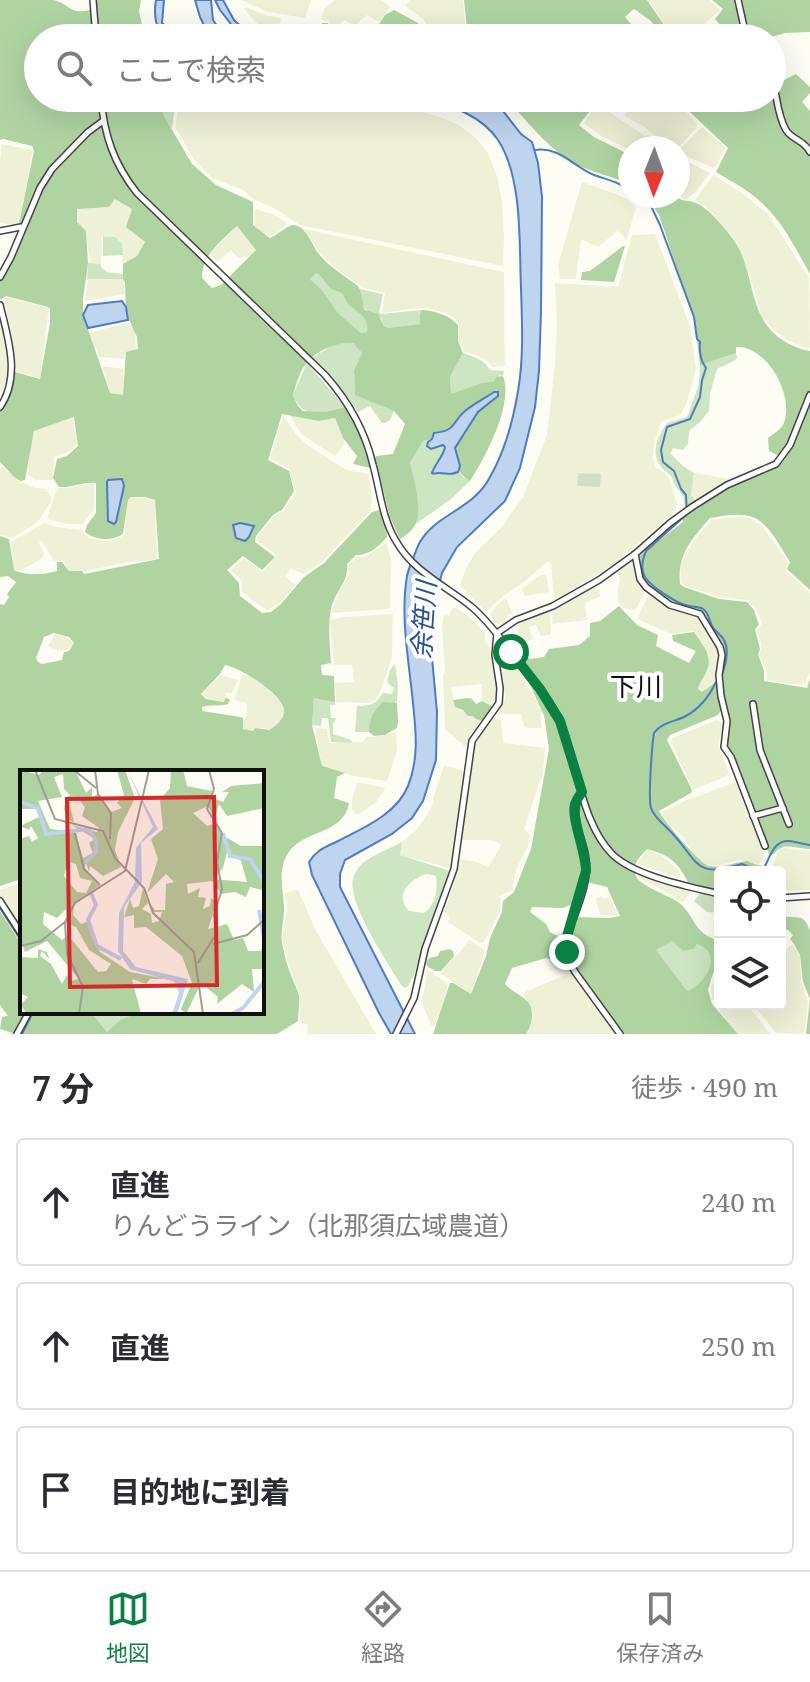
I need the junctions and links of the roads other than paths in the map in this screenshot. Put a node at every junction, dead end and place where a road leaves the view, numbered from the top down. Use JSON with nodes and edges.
{"nodes":[{"id":1,"x":93,"y":0,"type":"edge"},
{"id":2,"x":738,"y":0,"type":"edge"},
{"id":3,"x":95,"y":24,"type":"edge"},
{"id":4,"x":743,"y":24,"type":"edge"},
{"id":5,"x":102,"y":112,"type":"edge"},
{"id":6,"x":781,"y":112,"type":"edge"},
{"id":7,"x":103,"y":121,"type":"junction"},
{"id":8,"x":810,"y":152,"type":"edge"},
{"id":9,"x":22,"y":227,"type":"junction"},
{"id":10,"x":0,"y":231,"type":"edge"},
{"id":11,"x":0,"y":277,"type":"edge"},
{"id":12,"x":0,"y":305,"type":"edge"},
{"id":13,"x":810,"y":395,"type":"edge"},
{"id":14,"x":0,"y":407,"type":"edge"},
{"id":15,"x":635,"y":554,"type":"junction"},
{"id":16,"x":497,"y":633,"type":"junction"},
{"id":17,"x":753,"y":704,"type":"dead end"},
{"id":18,"x":582,"y":792,"type":"junction"},
{"id":19,"x":783,"y":808,"type":"junction"},
{"id":20,"x":753,"y":816,"type":"junction"},
{"id":21,"x":789,"y":824,"type":"dead end"},
{"id":22,"x":765,"y":846,"type":"dead end"},
{"id":23,"x":714,"y":892,"type":"edge"},
{"id":24,"x":810,"y":896,"type":"edge"},
{"id":25,"x":786,"y":898,"type":"edge"},
{"id":26,"x":0,"y":901,"type":"edge"},
{"id":27,"x":20,"y":932,"type":"edge"},
{"id":28,"x":28,"y":1014,"type":"edge"},
{"id":29,"x":17,"y":1034,"type":"edge"},
{"id":30,"x":396,"y":1034,"type":"edge"},
{"id":31,"x":620,"y":1034,"type":"edge"}],
"edges":[{"from":1,"to":3,"type":"street"},
{"from":2,"to":4,"type":"street"},
{"from":5,"to":7,"type":"street"},
{"from":6,"to":8,"type":"street"},
{"from":7,"to":9,"type":"street"},
{"from":7,"to":16,"type":"street"},
{"from":9,"to":10,"type":"street"},
{"from":9,"to":11,"type":"street"},
{"from":12,"to":14,"type":"street"},
{"from":13,"to":15,"type":"street"},
{"from":15,"to":16,"type":"street"},
{"from":15,"to":20,"type":"street"},
{"from":16,"to":18,"type":"street"},
{"from":16,"to":30,"type":"street"},
{"from":17,"to":19,"type":"street"},
{"from":18,"to":23,"type":"street"},
{"from":18,"to":31,"type":"street"},
{"from":19,"to":20,"type":"street"},
{"from":19,"to":21,"type":"street"},
{"from":20,"to":22,"type":"street"},
{"from":24,"to":25,"type":"street"},
{"from":26,"to":27,"type":"street"},
{"from":28,"to":29,"type":"street"}]}
